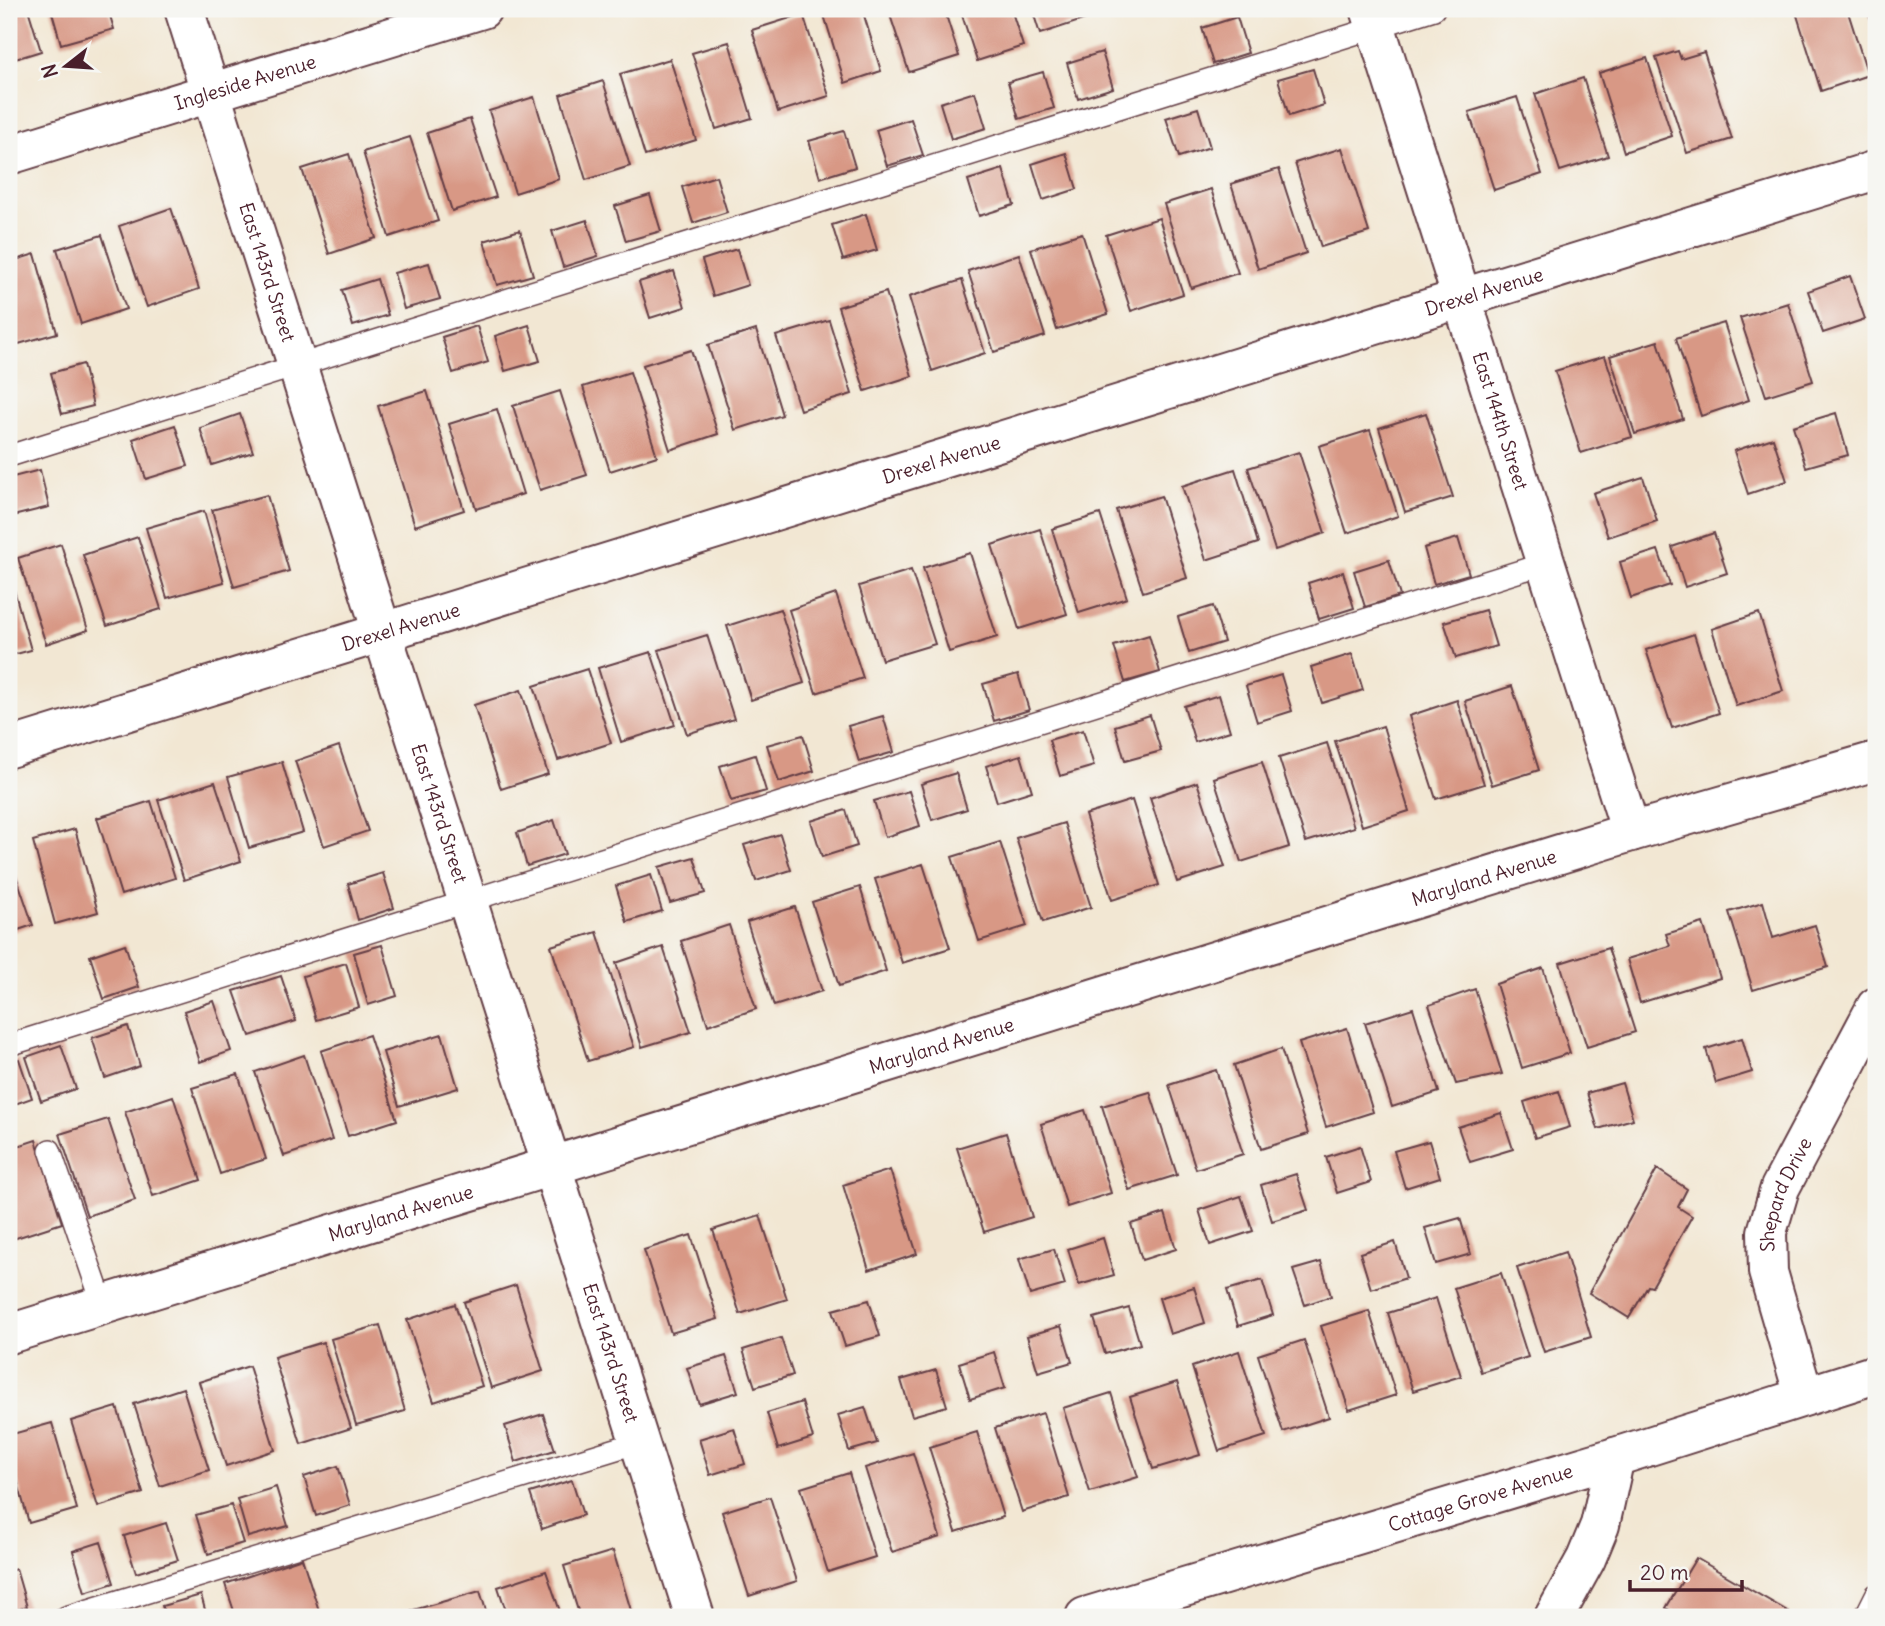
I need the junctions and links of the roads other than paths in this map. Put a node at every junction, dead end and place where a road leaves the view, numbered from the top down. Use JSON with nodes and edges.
{"nodes":[{"id":1,"x":184,"y":9,"type":"edge"},
{"id":2,"x":482,"y":9,"type":"edge"},
{"id":3,"x":1434,"y":9,"type":"edge"},
{"id":4,"x":1373,"y":18,"type":"edge"},
{"id":5,"x":211,"y":93,"type":"junction"},
{"id":6,"x":9,"y":155,"type":"edge"},
{"id":7,"x":1876,"y":170,"type":"edge"},
{"id":8,"x":1462,"y":298,"type":"junction"},
{"id":9,"x":298,"y":366,"type":"junction"},
{"id":10,"x":9,"y":456,"type":"edge"},
{"id":11,"x":1546,"y":562,"type":"junction"},
{"id":12,"x":383,"y":633,"type":"junction"},
{"id":13,"x":9,"y":748,"type":"edge"},
{"id":14,"x":1876,"y":761,"type":"edge"},
{"id":15,"x":1631,"y":832,"type":"junction"},
{"id":16,"x":468,"y":899,"type":"junction"},
{"id":17,"x":1876,"y":1007,"type":"edge"},
{"id":18,"x":9,"y":1045,"type":"edge"},
{"id":19,"x":50,"y":1150,"type":"dead end"},
{"id":20,"x":552,"y":1168,"type":"junction"},
{"id":21,"x":103,"y":1305,"type":"junction"},
{"id":22,"x":9,"y":1334,"type":"edge"},
{"id":23,"x":1876,"y":1374,"type":"edge"},
{"id":24,"x":1804,"y":1396,"type":"junction"},
{"id":25,"x":639,"y":1442,"type":"junction"},
{"id":26,"x":1615,"y":1457,"type":"junction"},
{"id":27,"x":1876,"y":1595,"type":"edge"},
{"id":28,"x":66,"y":1617,"type":"edge"},
{"id":29,"x":695,"y":1617,"type":"edge"},
{"id":30,"x":1085,"y":1617,"type":"edge"},
{"id":31,"x":1554,"y":1617,"type":"edge"},
{"id":32,"x":1865,"y":1617,"type":"edge"}],
"edges":[{"from":1,"to":5,"type":"street","name":"East 143rd Street"},
{"from":2,"to":5,"type":"street","name":"Ingleside Avenue"},
{"from":3,"to":4,"type":"lane"},
{"from":4,"to":8,"type":"street","name":"East 144th Street"},
{"from":4,"to":9,"type":"lane"},
{"from":5,"to":6,"type":"street","name":"Ingleside Avenue"},
{"from":5,"to":9,"type":"street","name":"East 143rd Street"},
{"from":7,"to":8,"type":"street","name":"Drexel Avenue"},
{"from":8,"to":11,"type":"street","name":"East 144th Street"},
{"from":8,"to":12,"type":"street","name":"Drexel Avenue"},
{"from":9,"to":10,"type":"lane"},
{"from":9,"to":12,"type":"street","name":"East 143rd Street"},
{"from":11,"to":15,"type":"street","name":"East 144th Street"},
{"from":11,"to":16,"type":"lane"},
{"from":12,"to":13,"type":"street","name":"Drexel Avenue"},
{"from":12,"to":16,"type":"street","name":"East 143rd Street"},
{"from":14,"to":15,"type":"street","name":"Maryland Avenue"},
{"from":15,"to":20,"type":"street","name":"Maryland Avenue"},
{"from":16,"to":18,"type":"lane"},
{"from":16,"to":20,"type":"street","name":"East 143rd Street"},
{"from":17,"to":24,"type":"street","name":"Shepard Drive"},
{"from":19,"to":21,"type":"lane"},
{"from":20,"to":21,"type":"street","name":"Maryland Avenue"},
{"from":20,"to":25,"type":"street","name":"East 143rd Street"},
{"from":21,"to":22,"type":"street","name":"Maryland Avenue"},
{"from":23,"to":24,"type":"street","name":"Cottage Grove Avenue"},
{"from":24,"to":26,"type":"street","name":"Cottage Grove Avenue"},
{"from":25,"to":28,"type":"lane"},
{"from":25,"to":29,"type":"street","name":"East 143rd Street"},
{"from":26,"to":30,"type":"street","name":"Cottage Grove Avenue"},
{"from":26,"to":31,"type":"street"},
{"from":27,"to":32,"type":"lane"}]}
